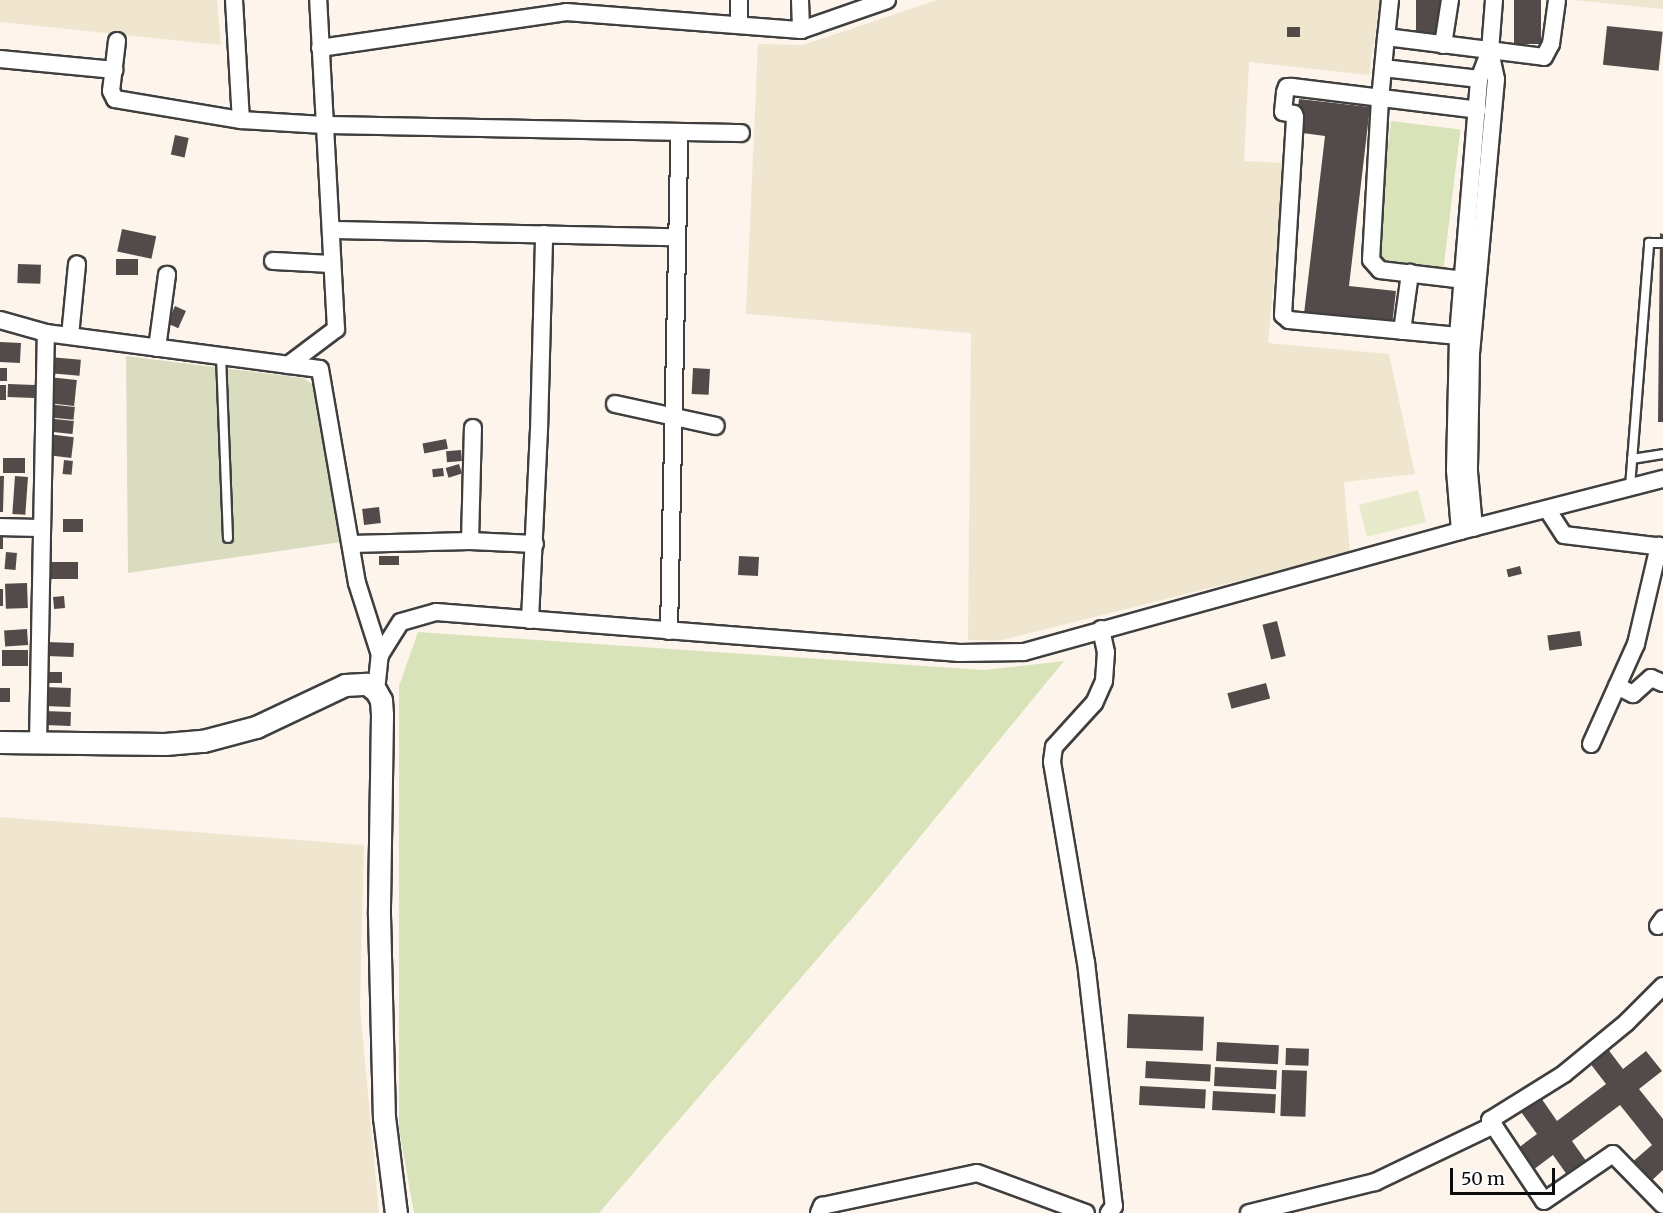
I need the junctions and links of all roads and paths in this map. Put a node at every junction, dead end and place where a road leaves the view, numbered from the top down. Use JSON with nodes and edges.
{"nodes":[{"id":1,"x":234,"y":0,"type":"edge"},
{"id":2,"x":318,"y":0,"type":"edge"},
{"id":3,"x":739,"y":0,"type":"edge"},
{"id":4,"x":800,"y":0,"type":"edge"},
{"id":5,"x":887,"y":0,"type":"edge"},
{"id":6,"x":1390,"y":0,"type":"edge"},
{"id":7,"x":1450,"y":0,"type":"edge"},
{"id":8,"x":1494,"y":0,"type":"edge"},
{"id":9,"x":1557,"y":0,"type":"edge"},
{"id":10,"x":739,"y":25,"type":"junction"},
{"id":11,"x":801,"y":30,"type":"junction"},
{"id":12,"x":1386,"y":37,"type":"junction"},
{"id":13,"x":117,"y":41,"type":"dead end"},
{"id":14,"x":1443,"y":45,"type":"junction"},
{"id":15,"x":320,"y":48,"type":"junction"},
{"id":16,"x":1490,"y":51,"type":"junction"},
{"id":17,"x":0,"y":59,"type":"edge"},
{"id":18,"x":1383,"y":68,"type":"junction"},
{"id":19,"x":114,"y":70,"type":"junction"},
{"id":20,"x":1479,"y":80,"type":"junction"},
{"id":21,"x":1380,"y":99,"type":"junction"},
{"id":22,"x":1478,"y":110,"type":"junction"},
{"id":23,"x":241,"y":120,"type":"junction"},
{"id":24,"x":324,"y":125,"type":"junction"},
{"id":25,"x":679,"y":132,"type":"junction"},
{"id":26,"x":741,"y":133,"type":"dead end"},
{"id":27,"x":331,"y":230,"type":"junction"},
{"id":28,"x":544,"y":234,"type":"junction"},
{"id":29,"x":677,"y":237,"type":"junction"},
{"id":30,"x":1663,"y":243,"type":"edge"},
{"id":31,"x":273,"y":261,"type":"dead end"},
{"id":32,"x":77,"y":264,"type":"dead end"},
{"id":33,"x":332,"y":264,"type":"junction"},
{"id":34,"x":1410,"y":273,"type":"junction"},
{"id":35,"x":167,"y":275,"type":"dead end"},
{"id":36,"x":1464,"y":280,"type":"junction"},
{"id":37,"x":0,"y":320,"type":"edge"},
{"id":38,"x":1402,"y":331,"type":"junction"},
{"id":39,"x":46,"y":333,"type":"junction"},
{"id":40,"x":70,"y":336,"type":"junction"},
{"id":41,"x":1465,"y":337,"type":"junction"},
{"id":42,"x":157,"y":348,"type":"junction"},
{"id":43,"x":221,"y":356,"type":"junction"},
{"id":44,"x":288,"y":365,"type":"junction"},
{"id":45,"x":615,"y":404,"type":"dead end"},
{"id":46,"x":673,"y":418,"type":"junction"},
{"id":47,"x":716,"y":426,"type":"dead end"},
{"id":48,"x":473,"y":428,"type":"dead end"},
{"id":49,"x":1663,"y":454,"type":"edge"},
{"id":50,"x":1632,"y":459,"type":"junction"},
{"id":51,"x":1663,"y":479,"type":"edge"},
{"id":52,"x":1630,"y":488,"type":"junction"},
{"id":53,"x":1547,"y":509,"type":"junction"},
{"id":54,"x":0,"y":527,"type":"edge"},
{"id":55,"x":41,"y":528,"type":"junction"},
{"id":56,"x":1467,"y":529,"type":"junction"},
{"id":57,"x":228,"y":538,"type":"dead end"},
{"id":58,"x":470,"y":541,"type":"junction"},
{"id":59,"x":535,"y":543,"type":"junction"},
{"id":60,"x":351,"y":544,"type":"junction"},
{"id":61,"x":1661,"y":547,"type":"edge"},
{"id":62,"x":530,"y":620,"type":"junction"},
{"id":63,"x":1101,"y":629,"type":"junction"},
{"id":64,"x":669,"y":631,"type":"junction"},
{"id":65,"x":380,"y":655,"type":"junction"},
{"id":66,"x":1662,"y":678,"type":"edge"},
{"id":67,"x":1617,"y":686,"type":"junction"},
{"id":68,"x":376,"y":692,"type":"junction"},
{"id":69,"x":0,"y":742,"type":"edge"},
{"id":70,"x":38,"y":743,"type":"junction"},
{"id":71,"x":1591,"y":744,"type":"dead end"},
{"id":72,"x":1663,"y":986,"type":"edge"},
{"id":73,"x":1494,"y":1125,"type":"junction"},
{"id":74,"x":1663,"y":1205,"type":"edge"},
{"id":75,"x":396,"y":1213,"type":"edge"},
{"id":76,"x":819,"y":1213,"type":"edge"},
{"id":77,"x":1086,"y":1213,"type":"edge"},
{"id":78,"x":1108,"y":1213,"type":"edge"},
{"id":79,"x":1249,"y":1213,"type":"edge"}],
"edges":[{"from":1,"to":23,"type":"street"},
{"from":2,"to":15,"type":"street"},
{"from":3,"to":10,"type":"street"},
{"from":4,"to":11,"type":"street"},
{"from":5,"to":11,"type":"street"},
{"from":6,"to":12,"type":"street"},
{"from":7,"to":14,"type":"street"},
{"from":8,"to":16,"type":"street"},
{"from":9,"to":16,"type":"street"},
{"from":10,"to":11,"type":"street"},
{"from":10,"to":15,"type":"street"},
{"from":12,"to":14,"type":"street"},
{"from":12,"to":18,"type":"street"},
{"from":13,"to":19,"type":"street"},
{"from":14,"to":16,"type":"street"},
{"from":15,"to":24,"type":"street"},
{"from":16,"to":20,"type":"street"},
{"from":16,"to":41,"type":"street"},
{"from":17,"to":19,"type":"street"},
{"from":18,"to":20,"type":"street"},
{"from":18,"to":21,"type":"street"},
{"from":19,"to":23,"type":"street"},
{"from":20,"to":22,"type":"street"},
{"from":21,"to":22,"type":"street"},
{"from":21,"to":34,"type":"street"},
{"from":21,"to":38,"type":"street"},
{"from":22,"to":36,"type":"street"},
{"from":23,"to":24,"type":"street"},
{"from":24,"to":25,"type":"street"},
{"from":24,"to":27,"type":"street"},
{"from":25,"to":26,"type":"street"},
{"from":25,"to":29,"type":"street"},
{"from":27,"to":28,"type":"street"},
{"from":27,"to":33,"type":"street"},
{"from":28,"to":29,"type":"street"},
{"from":28,"to":59,"type":"street"},
{"from":29,"to":46,"type":"street"},
{"from":30,"to":50,"type":"lane"},
{"from":31,"to":33,"type":"street"},
{"from":32,"to":40,"type":"street"},
{"from":33,"to":44,"type":"street"},
{"from":34,"to":36,"type":"street"},
{"from":34,"to":38,"type":"street"},
{"from":35,"to":42,"type":"street"},
{"from":36,"to":41,"type":"street"},
{"from":37,"to":39,"type":"street"},
{"from":38,"to":41,"type":"street"},
{"from":39,"to":40,"type":"street"},
{"from":39,"to":55,"type":"street"},
{"from":40,"to":42,"type":"street"},
{"from":41,"to":56,"type":"street"},
{"from":42,"to":43,"type":"street"},
{"from":43,"to":44,"type":"street"},
{"from":43,"to":57,"type":"lane"},
{"from":44,"to":60,"type":"street"},
{"from":45,"to":46,"type":"street"},
{"from":46,"to":47,"type":"street"},
{"from":46,"to":64,"type":"street"},
{"from":48,"to":58,"type":"street"},
{"from":49,"to":50,"type":"lane"},
{"from":50,"to":52,"type":"lane"},
{"from":51,"to":52,"type":"street"},
{"from":52,"to":53,"type":"street"},
{"from":53,"to":56,"type":"street"},
{"from":53,"to":61,"type":"street"},
{"from":54,"to":55,"type":"street"},
{"from":55,"to":70,"type":"street"},
{"from":56,"to":63,"type":"street"},
{"from":58,"to":59,"type":"street"},
{"from":58,"to":60,"type":"street"},
{"from":59,"to":62,"type":"street"},
{"from":60,"to":65,"type":"street"},
{"from":61,"to":67,"type":"street"},
{"from":62,"to":64,"type":"street"},
{"from":62,"to":65,"type":"street"},
{"from":63,"to":64,"type":"street"},
{"from":63,"to":78,"type":"street"},
{"from":65,"to":68,"type":"street"},
{"from":66,"to":67,"type":"street"},
{"from":67,"to":71,"type":"street"},
{"from":68,"to":70,"type":"street"},
{"from":68,"to":75,"type":"street"},
{"from":69,"to":70,"type":"street"},
{"from":72,"to":73,"type":"street"},
{"from":73,"to":74,"type":"street"},
{"from":73,"to":79,"type":"street"},
{"from":76,"to":77,"type":"street"}]}
